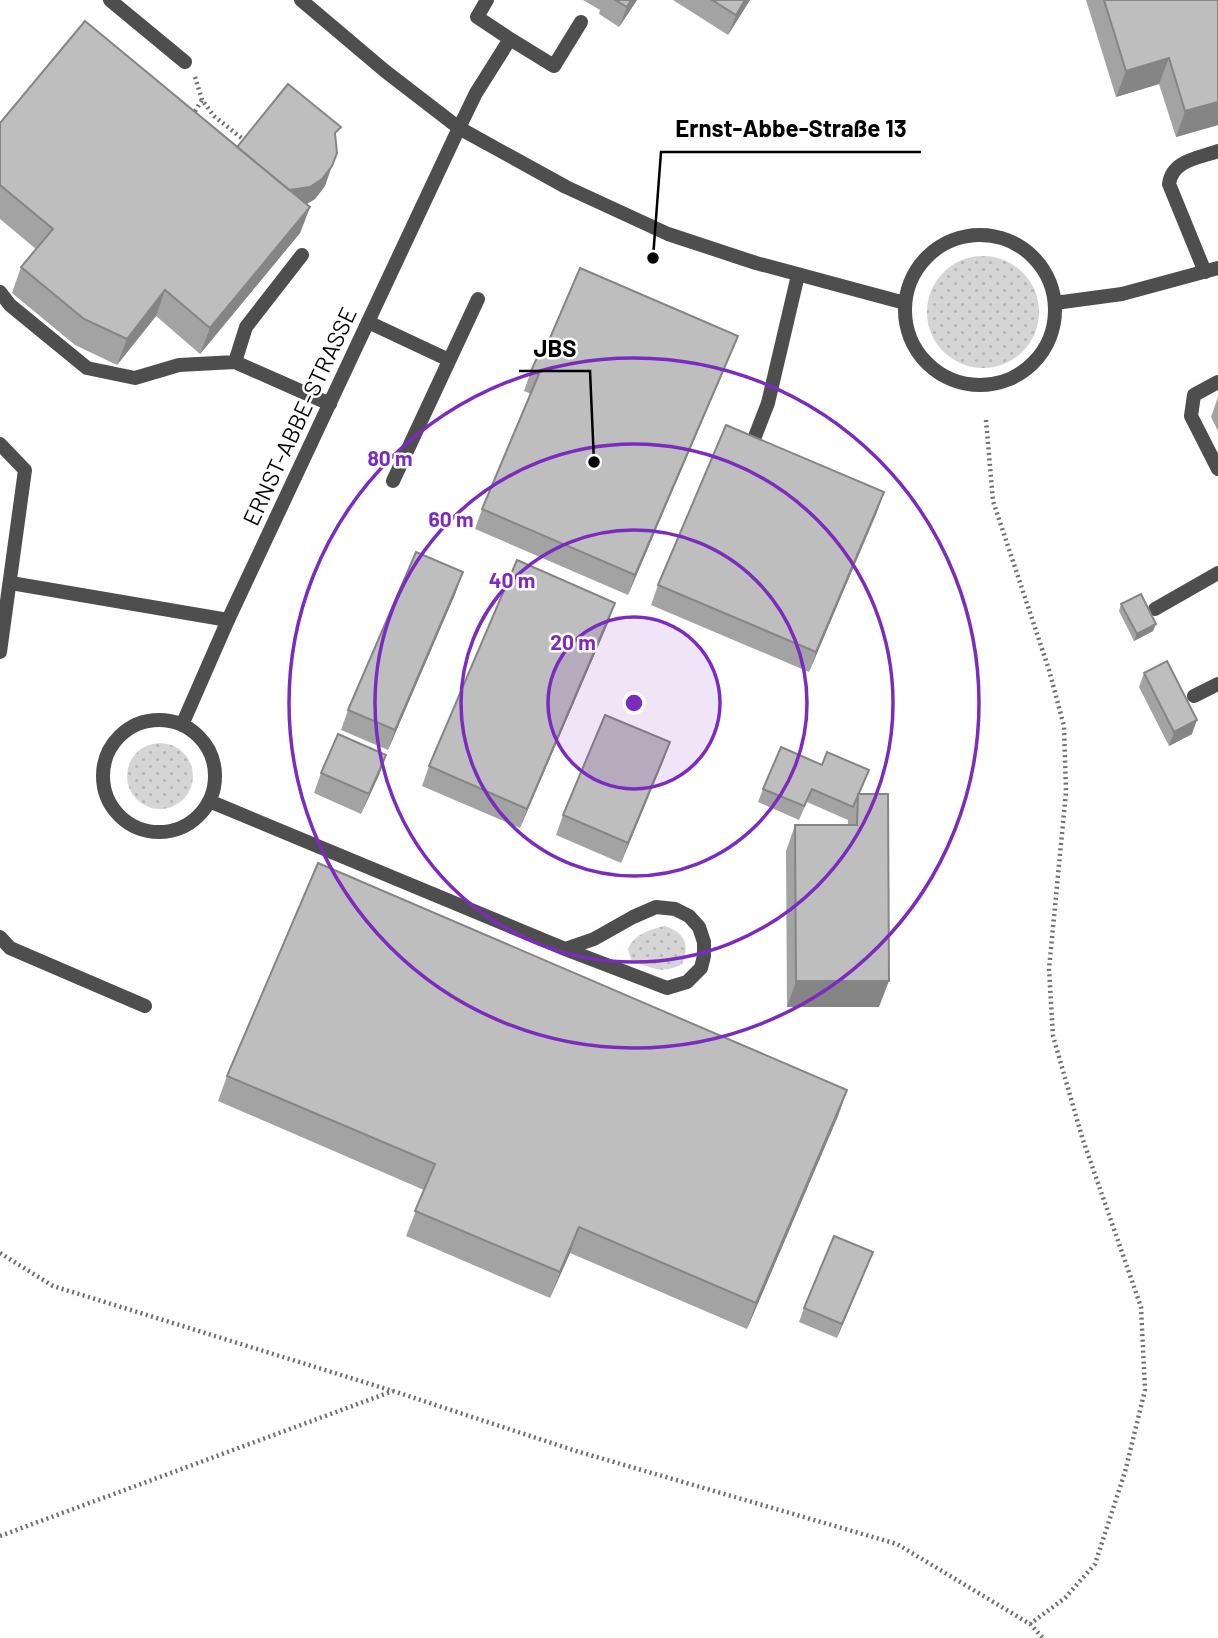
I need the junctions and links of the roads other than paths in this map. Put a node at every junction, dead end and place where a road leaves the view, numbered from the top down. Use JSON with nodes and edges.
{"nodes":[{"id":1,"x":110,"y":0,"type":"edge"},
{"id":2,"x":301,"y":0,"type":"edge"},
{"id":3,"x":487,"y":0,"type":"edge"},
{"id":4,"x":582,"y":22,"type":"dead end"},
{"id":5,"x":510,"y":39,"type":"junction"},
{"id":6,"x":185,"y":62,"type":"road end"},
{"id":7,"x":458,"y":128,"type":"junction"},
{"id":8,"x":1218,"y":151,"type":"edge"},
{"id":9,"x":302,"y":255,"type":"dead end"},
{"id":10,"x":1211,"y":270,"type":"edge"},
{"id":11,"x":798,"y":275,"type":"junction"},
{"id":12,"x":0,"y":292,"type":"edge"},
{"id":13,"x":478,"y":299,"type":"dead end"},
{"id":14,"x":905,"y":303,"type":"junction"},
{"id":15,"x":1055,"y":303,"type":"junction"},
{"id":16,"x":368,"y":322,"type":"junction"},
{"id":17,"x":449,"y":360,"type":"junction"},
{"id":18,"x":235,"y":362,"type":"junction"},
{"id":19,"x":1218,"y":382,"type":"edge"},
{"id":20,"x":330,"y":404,"type":"junction"},
{"id":21,"x":0,"y":444,"type":"edge"},
{"id":22,"x":749,"y":452,"type":"edge"},
{"id":23,"x":1218,"y":469,"type":"edge"},
{"id":24,"x":393,"y":481,"type":"dead end"},
{"id":25,"x":1218,"y":573,"type":"edge"},
{"id":26,"x":11,"y":583,"type":"junction"},
{"id":27,"x":1155,"y":609,"type":"dead end"},
{"id":28,"x":228,"y":620,"type":"junction"},
{"id":29,"x":0,"y":652,"type":"edge"},
{"id":30,"x":1218,"y":684,"type":"edge"},
{"id":31,"x":1194,"y":696,"type":"dead end"},
{"id":32,"x":182,"y":725,"type":"junction"},
{"id":33,"x":209,"y":801,"type":"junction"},
{"id":34,"x":0,"y":937,"type":"edge"},
{"id":35,"x":565,"y":949,"type":"junction"},
{"id":36,"x":145,"y":1006,"type":"dead end"}],
"edges":[{"from":1,"to":6,"type":"street"},
{"from":2,"to":7,"type":"street"},
{"from":3,"to":5,"type":"street"},
{"from":4,"to":5,"type":"street"},
{"from":5,"to":7,"type":"street","name":"ERNST-ABBE-STRASSE"},
{"from":7,"to":11,"type":"street"},
{"from":7,"to":16,"type":"street","name":"ERNST-ABBE-STRASSE"},
{"from":8,"to":10,"type":"street"},
{"from":9,"to":18,"type":"street"},
{"from":10,"to":15,"type":"street"},
{"from":11,"to":14,"type":"street"},
{"from":11,"to":22,"type":"street"},
{"from":12,"to":18,"type":"street"},
{"from":13,"to":17,"type":"street"},
{"from":14,"to":15,"type":"street"},
{"from":14,"to":15,"type":"street"},
{"from":16,"to":17,"type":"street"},
{"from":16,"to":20,"type":"street","name":"ERNST-ABBE-STRASSE"},
{"from":17,"to":24,"type":"street"},
{"from":18,"to":20,"type":"street"},
{"from":19,"to":23,"type":"street"},
{"from":20,"to":28,"type":"street","name":"ERNST-ABBE-STRASSE"},
{"from":21,"to":26,"type":"street"},
{"from":25,"to":27,"type":"street"},
{"from":26,"to":28,"type":"street"},
{"from":26,"to":29,"type":"street"},
{"from":28,"to":32,"type":"street","name":"ERNST-ABBE-STRASSE"},
{"from":30,"to":31,"type":"street"},
{"from":32,"to":33,"type":"street"},
{"from":32,"to":33,"type":"street"},
{"from":33,"to":35,"type":"street"},
{"from":34,"to":36,"type":"street"},
{"from":35,"to":35,"type":"street"}]}
